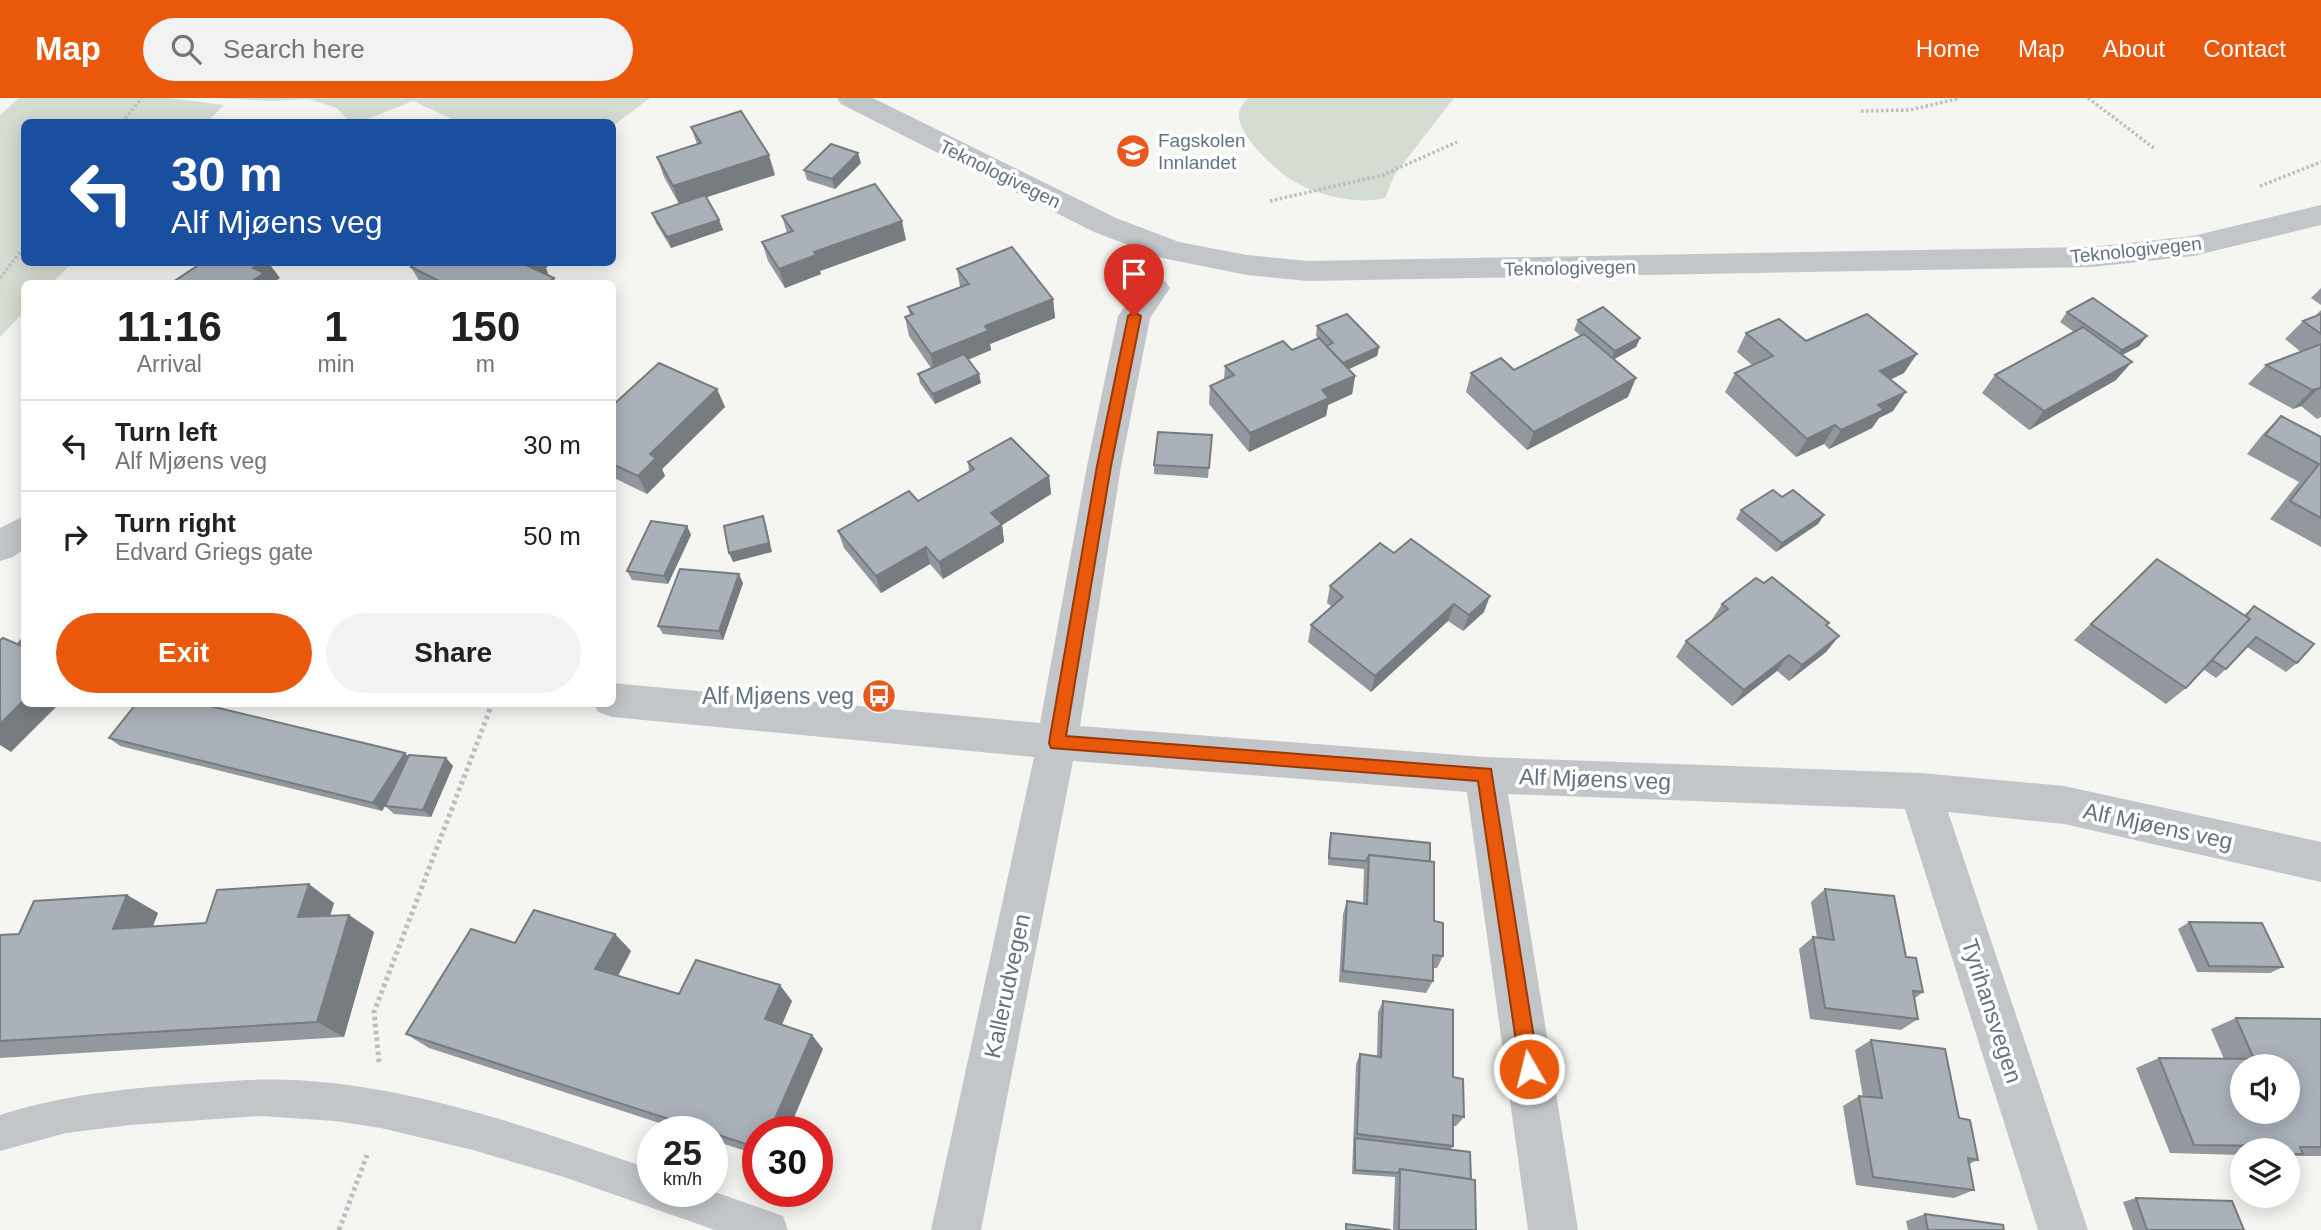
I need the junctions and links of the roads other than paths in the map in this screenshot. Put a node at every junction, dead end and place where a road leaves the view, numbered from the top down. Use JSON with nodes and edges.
{"nodes":[{"id":1,"x":851,"y":98,"type":"edge"},
{"id":2,"x":2321,"y":215,"type":"edge"},
{"id":3,"x":1154,"y":288,"type":"dead end"},
{"id":4,"x":616,"y":700,"type":"edge"},
{"id":5,"x":1057,"y":743,"type":"junction"},
{"id":6,"x":1485,"y":775,"type":"junction"},
{"id":7,"x":1920,"y":791,"type":"junction"},
{"id":8,"x":2321,"y":862,"type":"edge"},
{"id":9,"x":0,"y":1133,"type":"edge"},
{"id":10,"x":637,"y":1183,"type":"edge"},
{"id":11,"x":703,"y":1207,"type":"edge"},
{"id":12,"x":769,"y":1230,"type":"edge"},
{"id":13,"x":956,"y":1230,"type":"edge"},
{"id":14,"x":1553,"y":1230,"type":"edge"},
{"id":15,"x":2063,"y":1230,"type":"edge"}],
"edges":[{"from":1,"to":2,"type":"street","name":"Teknologivegen"},
{"from":3,"to":5,"type":"street","name":"Kallerudvegen"},
{"from":4,"to":5,"type":"street","name":"Alf Mjøens veg"},
{"from":5,"to":6,"type":"street","name":"Alf Mjøens veg"},
{"from":5,"to":13,"type":"street","name":"Kallerudvegen"},
{"from":6,"to":7,"type":"street","name":"Alf Mjøens veg"},
{"from":6,"to":14,"type":"street"},
{"from":7,"to":8,"type":"street","name":"Alf Mjøens veg"},
{"from":7,"to":15,"type":"street","name":"Tyrihansvegen"},
{"from":9,"to":10,"type":"lane"},
{"from":11,"to":12,"type":"lane"}]}
